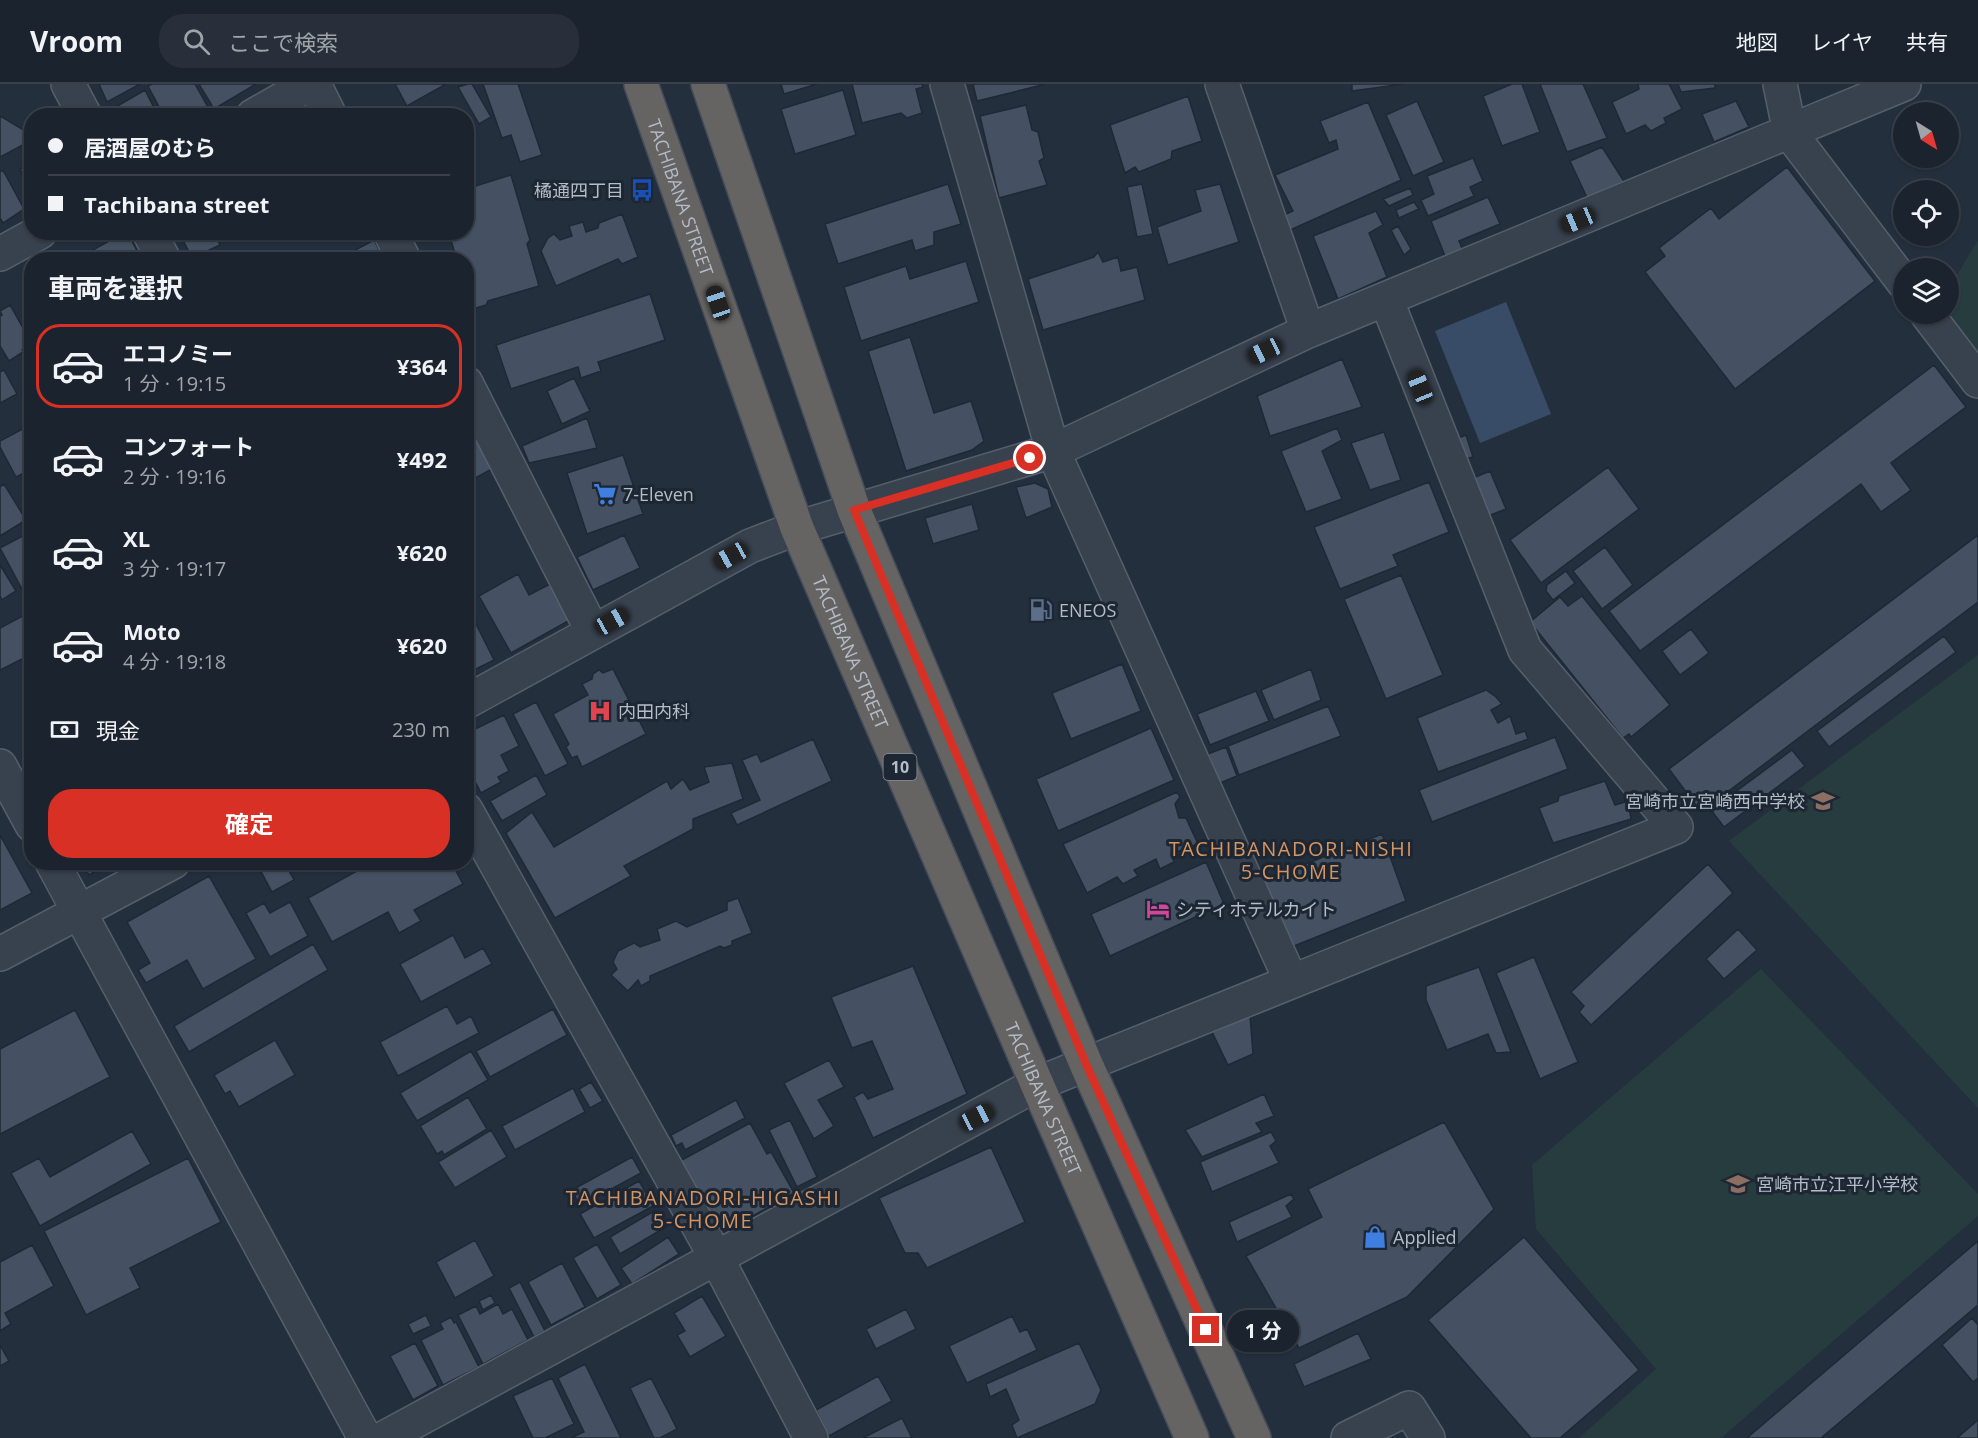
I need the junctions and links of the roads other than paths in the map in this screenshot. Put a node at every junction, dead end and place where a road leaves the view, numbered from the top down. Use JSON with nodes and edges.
{"nodes":[{"id":1,"x":68,"y":84,"type":"edge"},
{"id":2,"x":309,"y":84,"type":"edge"},
{"id":3,"x":314,"y":84,"type":"edge"},
{"id":4,"x":641,"y":84,"type":"edge"},
{"id":5,"x":708,"y":84,"type":"edge"},
{"id":6,"x":947,"y":84,"type":"edge"},
{"id":7,"x":1222,"y":84,"type":"edge"},
{"id":8,"x":1780,"y":84,"type":"edge"},
{"id":9,"x":1904,"y":84,"type":"edge"},
{"id":10,"x":81,"y":108,"type":"edge"},
{"id":11,"x":267,"y":108,"type":"edge"},
{"id":12,"x":326,"y":108,"type":"edge"},
{"id":13,"x":1790,"y":133,"type":"junction"},
{"id":14,"x":25,"y":240,"type":"edge"},
{"id":15,"x":0,"y":254,"type":"edge"},
{"id":16,"x":1893,"y":269,"type":"edge"},
{"id":17,"x":1386,"y":299,"type":"junction"},
{"id":18,"x":1935,"y":324,"type":"edge"},
{"id":19,"x":1308,"y":331,"type":"junction"},
{"id":20,"x":1978,"y":381,"type":"edge"},
{"id":21,"x":474,"y":400,"type":"edge"},
{"id":22,"x":1053,"y":451,"type":"junction"},
{"id":23,"x":854,"y":510,"type":"junction"},
{"id":24,"x":797,"y":528,"type":"junction"},
{"id":25,"x":593,"y":632,"type":"junction"},
{"id":26,"x":474,"y":698,"type":"edge"},
{"id":27,"x":0,"y":766,"type":"edge"},
{"id":28,"x":24,"y":810,"type":"edge"},
{"id":29,"x":474,"y":824,"type":"edge"},
{"id":30,"x":56,"y":870,"type":"edge"},
{"id":31,"x":158,"y":870,"type":"edge"},
{"id":32,"x":78,"y":912,"type":"junction"},
{"id":33,"x":0,"y":954,"type":"edge"},
{"id":34,"x":1291,"y":981,"type":"junction"},
{"id":35,"x":1086,"y":1064,"type":"junction"},
{"id":36,"x":1037,"y":1084,"type":"junction"},
{"id":37,"x":717,"y":1259,"type":"junction"},
{"id":38,"x":365,"y":1438,"type":"edge"},
{"id":39,"x":384,"y":1438,"type":"edge"},
{"id":40,"x":811,"y":1438,"type":"edge"},
{"id":41,"x":1192,"y":1438,"type":"edge"},
{"id":42,"x":1254,"y":1438,"type":"edge"},
{"id":43,"x":1348,"y":1438,"type":"edge"},
{"id":44,"x":1428,"y":1438,"type":"edge"}],
"edges":[{"from":1,"to":10,"type":"street"},
{"from":2,"to":11,"type":"street"},
{"from":3,"to":12,"type":"street"},
{"from":4,"to":24,"type":"highway","name":"TACHIBANA STREET","number":"10"},
{"from":5,"to":23,"type":"highway"},
{"from":6,"to":22,"type":"street"},
{"from":7,"to":19,"type":"street"},
{"from":8,"to":13,"type":"street"},
{"from":9,"to":13,"type":"street"},
{"from":13,"to":16,"type":"street"},
{"from":13,"to":17,"type":"street"},
{"from":14,"to":15,"type":"street"},
{"from":17,"to":19,"type":"street"},
{"from":17,"to":34,"type":"street"},
{"from":18,"to":20,"type":"street"},
{"from":19,"to":22,"type":"street"},
{"from":21,"to":25,"type":"street"},
{"from":22,"to":23,"type":"street"},
{"from":22,"to":34,"type":"street"},
{"from":23,"to":24,"type":"street"},
{"from":23,"to":35,"type":"highway"},
{"from":24,"to":25,"type":"street"},
{"from":24,"to":36,"type":"highway","name":"TACHIBANA STREET","number":"10"},
{"from":25,"to":26,"type":"street"},
{"from":27,"to":28,"type":"street"},
{"from":29,"to":37,"type":"street"},
{"from":30,"to":32,"type":"street"},
{"from":31,"to":32,"type":"street"},
{"from":32,"to":33,"type":"street"},
{"from":32,"to":38,"type":"street"},
{"from":34,"to":35,"type":"street"},
{"from":35,"to":36,"type":"street"},
{"from":35,"to":42,"type":"highway"},
{"from":36,"to":37,"type":"street"},
{"from":36,"to":41,"type":"highway","name":"TACHIBANA STREET","number":"10"},
{"from":37,"to":39,"type":"street"},
{"from":37,"to":40,"type":"street"},
{"from":43,"to":44,"type":"street"}]}
